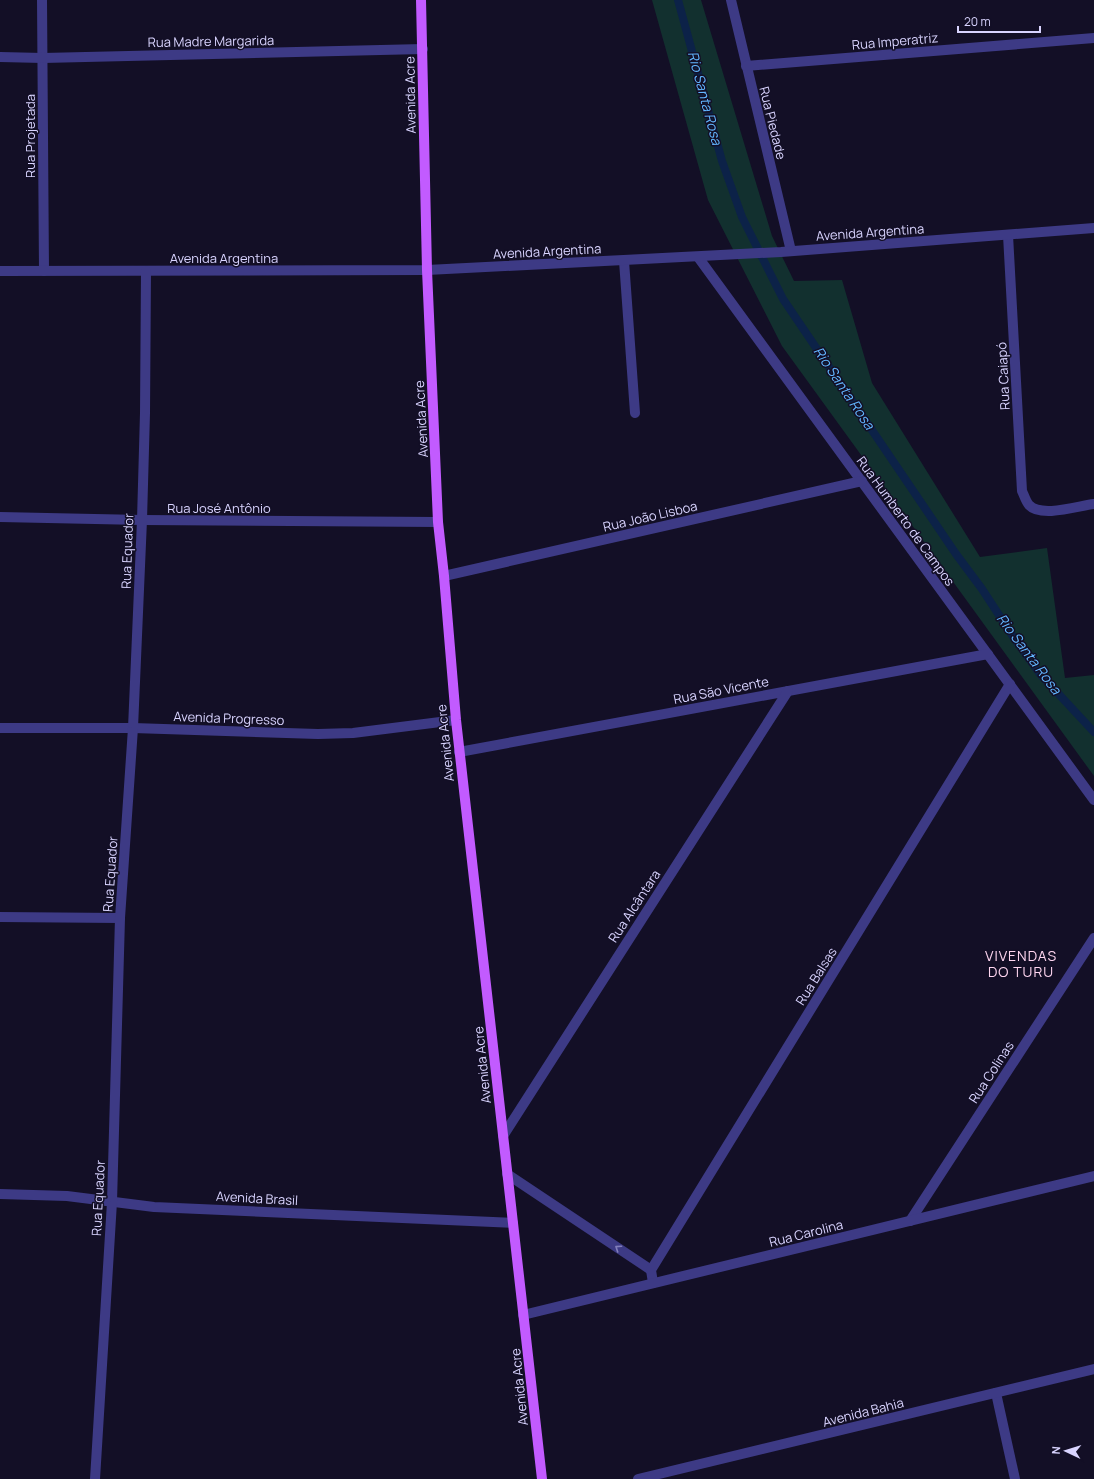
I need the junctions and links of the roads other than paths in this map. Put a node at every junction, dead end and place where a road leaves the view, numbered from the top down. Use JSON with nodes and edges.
{"nodes":[{"id":1,"x":42,"y":0,"type":"edge"},
{"id":2,"x":421,"y":0,"type":"edge"},
{"id":3,"x":730,"y":0,"type":"edge"},
{"id":4,"x":1094,"y":38,"type":"edge"},
{"id":5,"x":423,"y":49,"type":"junction"},
{"id":6,"x":0,"y":57,"type":"edge"},
{"id":7,"x":43,"y":58,"type":"junction"},
{"id":8,"x":746,"y":66,"type":"junction"},
{"id":9,"x":1094,"y":228,"type":"edge"},
{"id":10,"x":1008,"y":235,"type":"junction"},
{"id":11,"x":786,"y":252,"type":"junction"},
{"id":12,"x":698,"y":257,"type":"junction"},
{"id":13,"x":624,"y":261,"type":"junction"},
{"id":14,"x":427,"y":270,"type":"junction"},
{"id":15,"x":0,"y":271,"type":"edge"},
{"id":16,"x":44,"y":271,"type":"junction"},
{"id":17,"x":146,"y":271,"type":"junction"},
{"id":18,"x":635,"y":413,"type":"dead end"},
{"id":19,"x":862,"y":481,"type":"junction"},
{"id":20,"x":1094,"y":504,"type":"edge"},
{"id":21,"x":0,"y":517,"type":"edge"},
{"id":22,"x":142,"y":520,"type":"junction"},
{"id":23,"x":438,"y":522,"type":"junction"},
{"id":24,"x":444,"y":576,"type":"junction"},
{"id":25,"x":988,"y":654,"type":"junction"},
{"id":26,"x":1010,"y":684,"type":"junction"},
{"id":27,"x":788,"y":691,"type":"junction"},
{"id":28,"x":456,"y":720,"type":"junction"},
{"id":29,"x":0,"y":728,"type":"edge"},
{"id":30,"x":133,"y":728,"type":"junction"},
{"id":31,"x":459,"y":752,"type":"junction"},
{"id":32,"x":1094,"y":800,"type":"edge"},
{"id":33,"x":0,"y":916,"type":"edge"},
{"id":34,"x":120,"y":918,"type":"junction"},
{"id":35,"x":1094,"y":938,"type":"edge"},
{"id":36,"x":503,"y":1136,"type":"junction"},
{"id":37,"x":507,"y":1174,"type":"junction"},
{"id":38,"x":1094,"y":1176,"type":"edge"},
{"id":39,"x":0,"y":1194,"type":"edge"},
{"id":40,"x":112,"y":1202,"type":"junction"},
{"id":41,"x":910,"y":1221,"type":"junction"},
{"id":42,"x":513,"y":1223,"type":"junction"},
{"id":43,"x":651,"y":1270,"type":"junction"},
{"id":44,"x":654,"y":1283,"type":"junction"},
{"id":45,"x":524,"y":1315,"type":"junction"},
{"id":46,"x":1094,"y":1369,"type":"edge"},
{"id":47,"x":996,"y":1393,"type":"junction"},
{"id":48,"x":95,"y":1479,"type":"edge"},
{"id":49,"x":542,"y":1479,"type":"edge"},
{"id":50,"x":638,"y":1479,"type":"edge"},
{"id":51,"x":1015,"y":1479,"type":"edge"}],
"edges":[{"from":1,"to":7,"type":"street","name":"Rua Projetada"},
{"from":2,"to":5,"type":"main road","name":"Avenida Acre"},
{"from":3,"to":8,"type":"street","name":"Rua Piedade"},
{"from":4,"to":8,"type":"street","name":"Rua Imperatriz"},
{"from":5,"to":7,"type":"street","name":"Rua Madre Margarida"},
{"from":5,"to":14,"type":"main road","name":"Avenida Acre"},
{"from":6,"to":7,"type":"street","name":"Rua Madre Margarida"},
{"from":7,"to":16,"type":"street","name":"Rua Projetada"},
{"from":8,"to":11,"type":"street","name":"Rua Piedade"},
{"from":9,"to":10,"type":"street","name":"Avenida Argentina"},
{"from":10,"to":11,"type":"street","name":"Avenida Argentina"},
{"from":10,"to":20,"type":"street","name":"Rua Caiapó"},
{"from":11,"to":12,"type":"street","name":"Avenida Argentina"},
{"from":12,"to":13,"type":"street","name":"Avenida Argentina"},
{"from":12,"to":19,"type":"street","name":"Rua Humberto de Campos"},
{"from":13,"to":14,"type":"street","name":"Avenida Argentina"},
{"from":13,"to":18,"type":"street"},
{"from":14,"to":17,"type":"street","name":"Avenida Argentina"},
{"from":14,"to":23,"type":"main road","name":"Avenida Acre"},
{"from":15,"to":16,"type":"street","name":"Avenida Argentina"},
{"from":16,"to":17,"type":"street","name":"Avenida Argentina"},
{"from":17,"to":22,"type":"street","name":"Rua Equador"},
{"from":19,"to":24,"type":"street","name":"Rua João Lisboa"},
{"from":19,"to":25,"type":"street","name":"Rua Humberto de Campos"},
{"from":21,"to":22,"type":"street","name":"Rua José Antônio"},
{"from":22,"to":23,"type":"street","name":"Rua José Antônio"},
{"from":22,"to":30,"type":"street","name":"Rua Equador"},
{"from":23,"to":24,"type":"main road","name":"Avenida Acre"},
{"from":24,"to":28,"type":"main road","name":"Avenida Acre"},
{"from":25,"to":26,"type":"street","name":"Rua Humberto de Campos"},
{"from":25,"to":27,"type":"street","name":"Rua São Vicente"},
{"from":26,"to":32,"type":"street","name":"Rua Humberto de Campos"},
{"from":26,"to":43,"type":"street","name":"Rua Balsas"},
{"from":27,"to":31,"type":"street","name":"Rua São Vicente"},
{"from":27,"to":36,"type":"street","name":"Rua Alcântara"},
{"from":28,"to":30,"type":"street","name":"Avenida Progresso"},
{"from":28,"to":31,"type":"main road","name":"Avenida Acre"},
{"from":29,"to":30,"type":"street","name":"Avenida Progresso"},
{"from":30,"to":34,"type":"street","name":"Rua Equador"},
{"from":31,"to":36,"type":"main road","name":"Avenida Acre"},
{"from":33,"to":34,"type":"street"},
{"from":34,"to":40,"type":"street","name":"Rua Equador"},
{"from":35,"to":41,"type":"street","name":"Rua Colinas"},
{"from":36,"to":37,"type":"main road","name":"Avenida Acre"},
{"from":37,"to":42,"type":"main road","name":"Avenida Acre"},
{"from":43,"to":37,"type":"street","one_way":true},
{"from":38,"to":41,"type":"street","name":"Rua Carolina"},
{"from":39,"to":40,"type":"street","name":"Avenida Brasil"},
{"from":40,"to":42,"type":"street","name":"Avenida Brasil"},
{"from":40,"to":48,"type":"street","name":"Rua Equador"},
{"from":41,"to":44,"type":"street","name":"Rua Carolina"},
{"from":42,"to":45,"type":"main road","name":"Avenida Acre"},
{"from":43,"to":44,"type":"street"},
{"from":44,"to":45,"type":"street","name":"Rua Carolina"},
{"from":45,"to":49,"type":"main road","name":"Avenida Acre"},
{"from":46,"to":47,"type":"street","name":"Avenida Bahia"},
{"from":47,"to":50,"type":"street","name":"Avenida Bahia"},
{"from":47,"to":51,"type":"street"}]}
